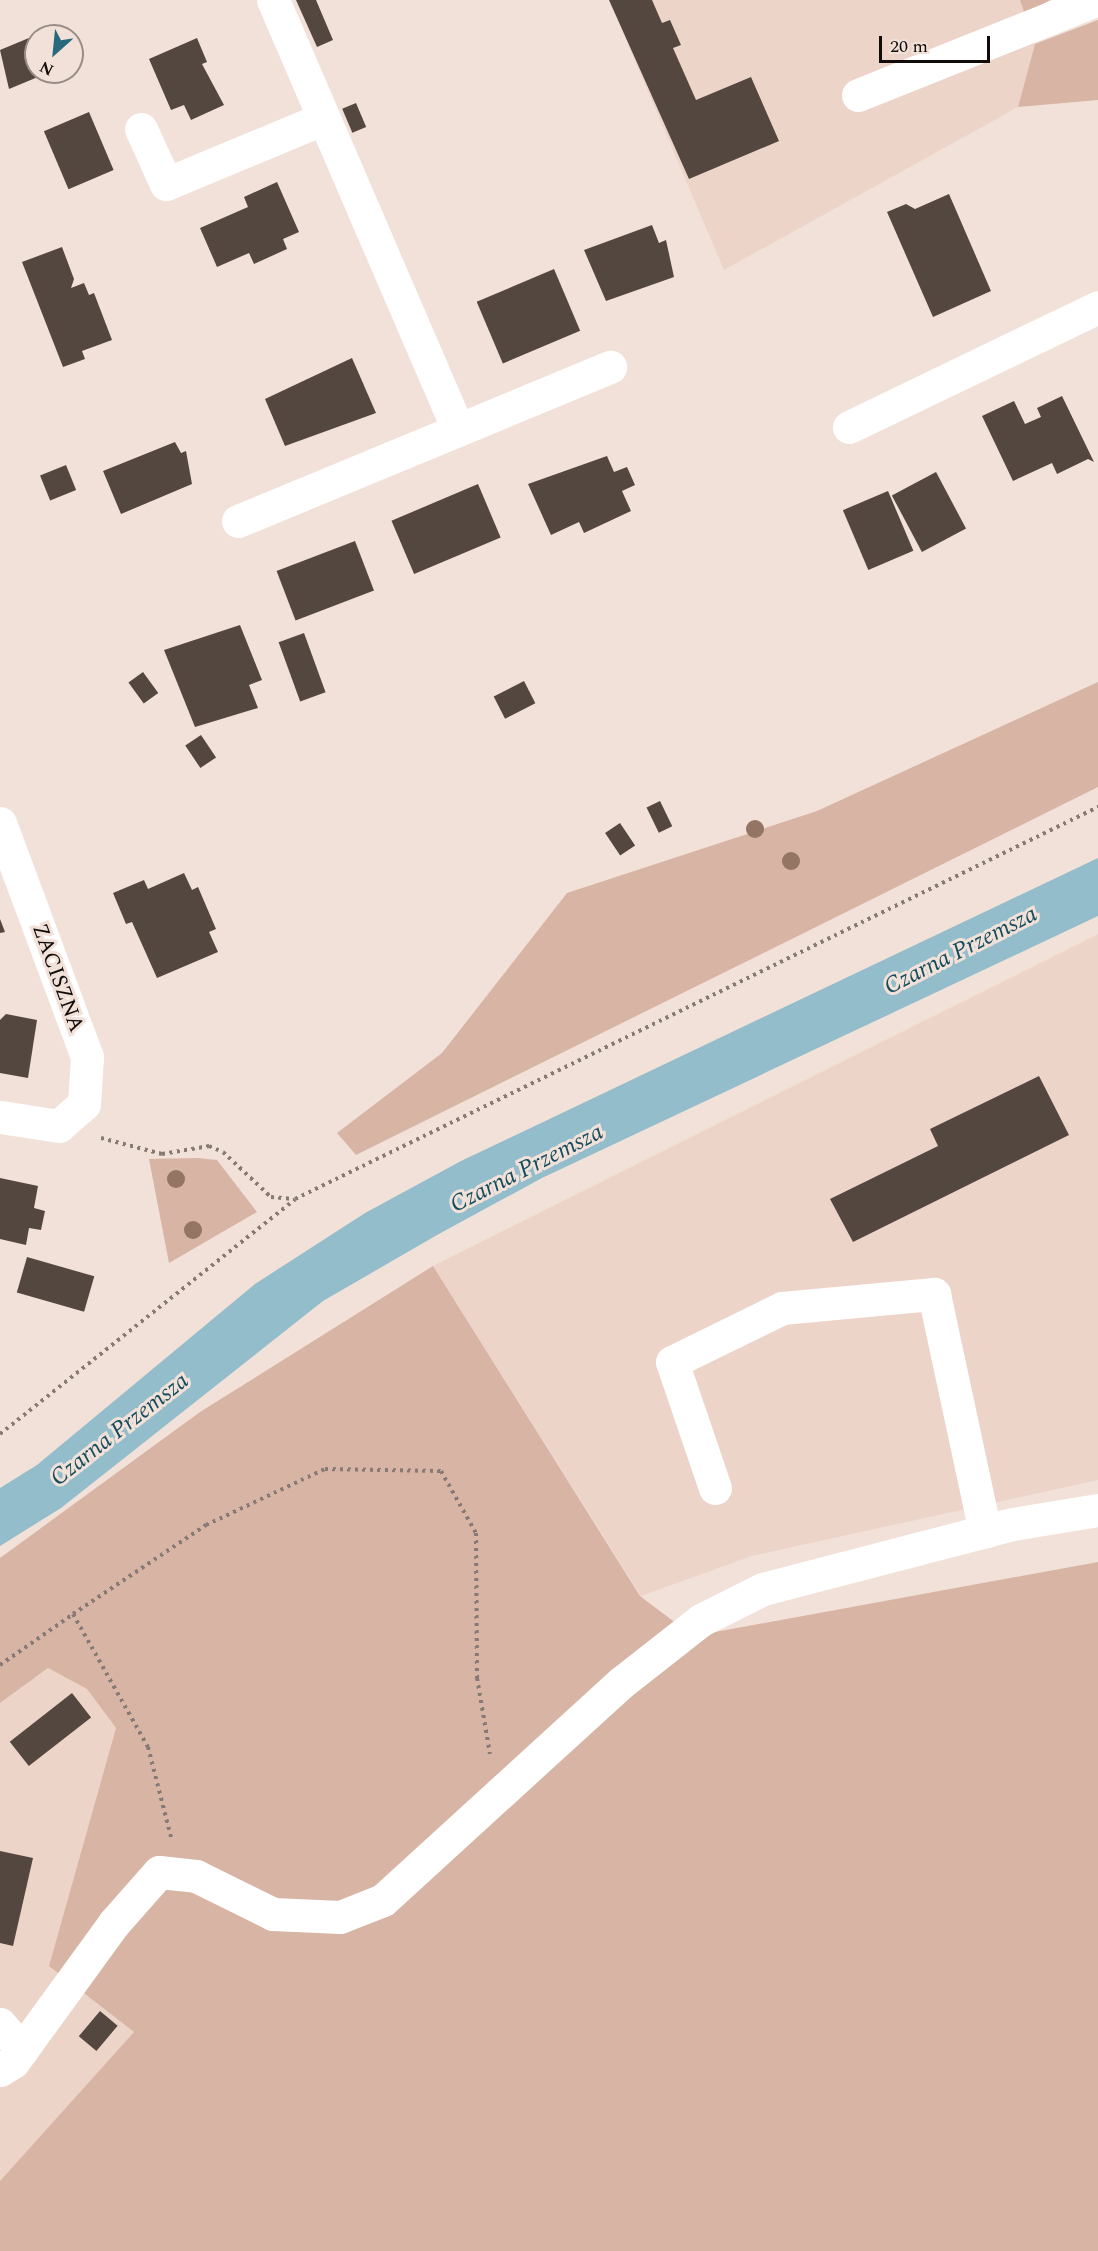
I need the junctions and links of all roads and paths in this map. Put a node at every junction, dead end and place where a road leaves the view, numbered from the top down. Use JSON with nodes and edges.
{"nodes":[{"id":1,"x":273,"y":0,"type":"edge"},
{"id":2,"x":1096,"y":0,"type":"edge"},
{"id":3,"x":858,"y":96,"type":"dead end"},
{"id":4,"x":322,"y":119,"type":"junction"},
{"id":5,"x":141,"y":129,"type":"dead end"},
{"id":6,"x":1098,"y":306,"type":"edge"},
{"id":7,"x":610,"y":367,"type":"dead end"},
{"id":8,"x":849,"y":427,"type":"dead end"},
{"id":9,"x":458,"y":430,"type":"junction"},
{"id":10,"x":238,"y":521,"type":"dead end"},
{"id":11,"x":1098,"y":807,"type":"edge"},
{"id":12,"x":0,"y":824,"type":"edge"},
{"id":13,"x":0,"y":1117,"type":"edge"},
{"id":14,"x":59,"y":1126,"type":"junction"},
{"id":15,"x":295,"y":1198,"type":"junction"},
{"id":16,"x":0,"y":1434,"type":"edge"},
{"id":17,"x":716,"y":1488,"type":"dead end"},
{"id":18,"x":1098,"y":1510,"type":"edge"},
{"id":19,"x":985,"y":1532,"type":"junction"},
{"id":20,"x":73,"y":1614,"type":"junction"},
{"id":21,"x":0,"y":1665,"type":"edge"},
{"id":22,"x":498,"y":1795,"type":"junction"},
{"id":23,"x":177,"y":1874,"type":"junction"},
{"id":24,"x":0,"y":2024,"type":"edge"},
{"id":25,"x":11,"y":2060,"type":"edge"}],
"edges":[{"from":1,"to":4,"type":"street"},
{"from":2,"to":3,"type":"street"},
{"from":4,"to":5,"type":"street"},
{"from":4,"to":9,"type":"street"},
{"from":6,"to":8,"type":"street"},
{"from":7,"to":9,"type":"street"},
{"from":9,"to":10,"type":"street"},
{"from":11,"to":15,"type":"path"},
{"from":12,"to":14,"type":"street","name":"ZACISZNA"},
{"from":13,"to":14,"type":"street"},
{"from":14,"to":15,"type":"path"},
{"from":15,"to":16,"type":"path"},
{"from":17,"to":19,"type":"street"},
{"from":18,"to":19,"type":"street"},
{"from":19,"to":22,"type":"street"},
{"from":20,"to":21,"type":"path"},
{"from":20,"to":22,"type":"path"},
{"from":20,"to":23,"type":"path"},
{"from":22,"to":23,"type":"street"},
{"from":23,"to":25,"type":"street"},
{"from":24,"to":25,"type":"street"}]}
